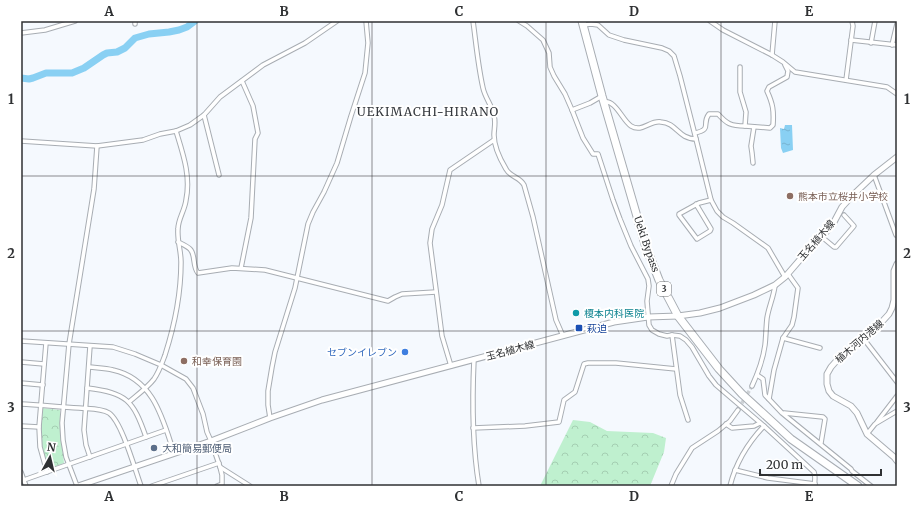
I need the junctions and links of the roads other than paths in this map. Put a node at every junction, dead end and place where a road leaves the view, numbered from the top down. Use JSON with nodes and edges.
{"nodes":[{"id":1,"x":75,"y":21,"type":"edge"},
{"id":2,"x":338,"y":21,"type":"edge"},
{"id":3,"x":366,"y":21,"type":"edge"},
{"id":4,"x":473,"y":21,"type":"edge"},
{"id":5,"x":519,"y":21,"type":"edge"},
{"id":6,"x":710,"y":21,"type":"edge"},
{"id":7,"x":775,"y":21,"type":"edge"},
{"id":8,"x":852,"y":21,"type":"edge"},
{"id":9,"x":875,"y":21,"type":"edge"},
{"id":10,"x":583,"y":23,"type":"edge"},
{"id":11,"x":897,"y":24,"type":"edge"},
{"id":12,"x":21,"y":33,"type":"edge"},
{"id":13,"x":851,"y":40,"type":"junction"},
{"id":14,"x":871,"y":43,"type":"junction"},
{"id":15,"x":892,"y":45,"type":"junction"},
{"id":16,"x":897,"y":45,"type":"edge"},
{"id":17,"x":772,"y":55,"type":"junction"},
{"id":18,"x":785,"y":64,"type":"junction"},
{"id":19,"x":740,"y":67,"type":"dead end"},
{"id":20,"x":846,"y":80,"type":"junction"},
{"id":21,"x":242,"y":81,"type":"junction"},
{"id":22,"x":897,"y":94,"type":"edge"},
{"id":23,"x":603,"y":99,"type":"junction"},
{"id":24,"x":572,"y":110,"type":"junction"},
{"id":25,"x":204,"y":115,"type":"junction"},
{"id":26,"x":745,"y":126,"type":"junction"},
{"id":27,"x":754,"y":127,"type":"junction"},
{"id":28,"x":176,"y":131,"type":"junction"},
{"id":29,"x":695,"y":133,"type":"junction"},
{"id":30,"x":696,"y":139,"type":"junction"},
{"id":31,"x":494,"y":140,"type":"junction"},
{"id":32,"x":21,"y":141,"type":"edge"},
{"id":33,"x":97,"y":146,"type":"junction"},
{"id":34,"x":897,"y":157,"type":"edge"},
{"id":35,"x":753,"y":163,"type":"dead end"},
{"id":36,"x":219,"y":175,"type":"dead end"},
{"id":37,"x":874,"y":175,"type":"junction"},
{"id":38,"x":710,"y":200,"type":"junction"},
{"id":39,"x":696,"y":204,"type":"junction"},
{"id":40,"x":844,"y":215,"type":"dead end"},
{"id":41,"x":896,"y":235,"type":"edge"},
{"id":42,"x":822,"y":237,"type":"junction"},
{"id":43,"x":178,"y":242,"type":"junction"},
{"id":44,"x":897,"y":264,"type":"edge"},
{"id":45,"x":241,"y":268,"type":"junction"},
{"id":46,"x":786,"y":275,"type":"junction"},
{"id":47,"x":297,"y":278,"type":"junction"},
{"id":48,"x":775,"y":285,"type":"junction"},
{"id":49,"x":436,"y":292,"type":"junction"},
{"id":50,"x":678,"y":316,"type":"junction"},
{"id":51,"x":648,"y":317,"type":"junction"},
{"id":52,"x":672,"y":335,"type":"junction"},
{"id":53,"x":563,"y":336,"type":"junction"},
{"id":54,"x":783,"y":338,"type":"junction"},
{"id":55,"x":863,"y":338,"type":"junction"},
{"id":56,"x":21,"y":341,"type":"edge"},
{"id":57,"x":46,"y":343,"type":"junction"},
{"id":58,"x":69,"y":344,"type":"junction"},
{"id":59,"x":90,"y":346,"type":"junction"},
{"id":60,"x":820,"y":348,"type":"dead end"},
{"id":61,"x":474,"y":359,"type":"junction"},
{"id":62,"x":21,"y":362,"type":"edge"},
{"id":63,"x":44,"y":364,"type":"junction"},
{"id":64,"x":161,"y":365,"type":"junction"},
{"id":65,"x":451,"y":366,"type":"junction"},
{"id":66,"x":89,"y":367,"type":"junction"},
{"id":67,"x":676,"y":369,"type":"junction"},
{"id":68,"x":757,"y":375,"type":"junction"},
{"id":69,"x":897,"y":382,"type":"edge"},
{"id":70,"x":21,"y":383,"type":"edge"},
{"id":71,"x":42,"y":385,"type":"junction"},
{"id":72,"x":752,"y":386,"type":"tunnel mouth"},
{"id":73,"x":87,"y":388,"type":"junction"},
{"id":74,"x":144,"y":388,"type":"junction"},
{"id":75,"x":897,"y":396,"type":"edge"},
{"id":76,"x":769,"y":399,"type":"junction"},
{"id":77,"x":129,"y":402,"type":"junction"},
{"id":78,"x":21,"y":404,"type":"edge"},
{"id":79,"x":41,"y":405,"type":"junction"},
{"id":80,"x":64,"y":406,"type":"junction"},
{"id":81,"x":86,"y":409,"type":"junction"},
{"id":82,"x":738,"y":410,"type":"tunnel mouth"},
{"id":83,"x":897,"y":411,"type":"edge"},
{"id":84,"x":782,"y":413,"type":"junction"},
{"id":85,"x":270,"y":418,"type":"junction"},
{"id":86,"x":688,"y":420,"type":"dead end"},
{"id":87,"x":760,"y":423,"type":"junction"},
{"id":88,"x":726,"y":424,"type":"junction"},
{"id":89,"x":875,"y":424,"type":"junction"},
{"id":90,"x":21,"y":426,"type":"edge"},
{"id":91,"x":764,"y":426,"type":"junction"},
{"id":92,"x":39,"y":427,"type":"junction"},
{"id":93,"x":473,"y":428,"type":"junction"},
{"id":94,"x":166,"y":430,"type":"junction"},
{"id":95,"x":867,"y":434,"type":"junction"},
{"id":96,"x":146,"y":437,"type":"junction"},
{"id":97,"x":211,"y":441,"type":"junction"},
{"id":98,"x":820,"y":443,"type":"junction"},
{"id":99,"x":126,"y":444,"type":"junction"},
{"id":100,"x":174,"y":453,"type":"junction"},
{"id":101,"x":90,"y":457,"type":"junction"},
{"id":102,"x":897,"y":461,"type":"edge"},
{"id":103,"x":69,"y":464,"type":"junction"},
{"id":104,"x":220,"y":465,"type":"junction"},
{"id":105,"x":134,"y":467,"type":"junction"},
{"id":106,"x":735,"y":470,"type":"junction"},
{"id":107,"x":21,"y":472,"type":"edge"},
{"id":108,"x":48,"y":472,"type":"junction"},
{"id":109,"x":22,"y":480,"type":"edge"},
{"id":110,"x":222,"y":485,"type":"edge"},
{"id":111,"x":815,"y":485,"type":"edge"},
{"id":112,"x":26,"y":486,"type":"edge"},
{"id":113,"x":77,"y":486,"type":"edge"},
{"id":114,"x":140,"y":486,"type":"edge"},
{"id":115,"x":152,"y":486,"type":"edge"},
{"id":116,"x":217,"y":486,"type":"edge"},
{"id":117,"x":250,"y":486,"type":"edge"},
{"id":118,"x":479,"y":486,"type":"edge"},
{"id":119,"x":671,"y":486,"type":"edge"},
{"id":120,"x":730,"y":486,"type":"edge"},
{"id":121,"x":858,"y":486,"type":"edge"},
{"id":122,"x":871,"y":486,"type":"edge"}],
"edges":[{"from":1,"to":12,"type":"street"},
{"from":2,"to":21,"type":"street"},
{"from":3,"to":47,"type":"street"},
{"from":4,"to":31,"type":"street"},
{"from":5,"to":24,"type":"street"},
{"from":6,"to":17,"type":"street"},
{"from":7,"to":17,"type":"street"},
{"from":8,"to":13,"type":"street"},
{"from":9,"to":14,"type":"street"},
{"from":10,"to":23,"type":"highway","name":"Ueki Bypass","number":"3"},
{"from":10,"to":29,"type":"street"},
{"from":11,"to":15,"type":"street"},
{"from":13,"to":14,"type":"street"},
{"from":13,"to":20,"type":"street"},
{"from":14,"to":15,"type":"street"},
{"from":15,"to":16,"type":"street"},
{"from":17,"to":18,"type":"street"},
{"from":18,"to":20,"type":"street"},
{"from":18,"to":27,"type":"street"},
{"from":19,"to":26,"type":"street"},
{"from":20,"to":22,"type":"street"},
{"from":21,"to":25,"type":"street"},
{"from":21,"to":45,"type":"street"},
{"from":23,"to":24,"type":"street"},
{"from":23,"to":30,"type":"street"},
{"from":23,"to":50,"type":"highway","name":"Ueki Bypass","number":"3"},
{"from":24,"to":51,"type":"street"},
{"from":25,"to":28,"type":"street"},
{"from":25,"to":36,"type":"street"},
{"from":26,"to":27,"type":"street"},
{"from":26,"to":29,"type":"street"},
{"from":27,"to":35,"type":"street"},
{"from":28,"to":33,"type":"street"},
{"from":28,"to":43,"type":"street"},
{"from":29,"to":30,"type":"street"},
{"from":30,"to":38,"type":"street"},
{"from":31,"to":49,"type":"street"},
{"from":31,"to":53,"type":"street"},
{"from":32,"to":33,"type":"street"},
{"from":33,"to":58,"type":"street"},
{"from":34,"to":37,"type":"main road","name":"玉名植木線"},
{"from":37,"to":41,"type":"street"},
{"from":37,"to":42,"type":"main road","name":"玉名植木線"},
{"from":38,"to":39,"type":"street"},
{"from":38,"to":46,"type":"street"},
{"from":39,"to":39,"type":"street"},
{"from":40,"to":42,"type":"street"},
{"from":42,"to":46,"type":"main road","name":"玉名植木線"},
{"from":43,"to":45,"type":"street"},
{"from":43,"to":64,"type":"street"},
{"from":44,"to":55,"type":"main road","name":"植木河内港線"},
{"from":45,"to":47,"type":"street"},
{"from":46,"to":48,"type":"main road","name":"玉名植木線"},
{"from":46,"to":54,"type":"street"},
{"from":47,"to":49,"type":"street"},
{"from":47,"to":85,"type":"street"},
{"from":48,"to":50,"type":"main road","name":"玉名植木線"},
{"from":48,"to":68,"type":"street"},
{"from":49,"to":65,"type":"street"},
{"from":50,"to":51,"type":"main road","name":"玉名植木線"},
{"from":50,"to":121,"type":"highway","name":"Ueki Bypass","number":"3"},
{"from":51,"to":52,"type":"street"},
{"from":51,"to":53,"type":"main road","name":"玉名植木線"},
{"from":52,"to":67,"type":"street"},
{"from":52,"to":87,"type":"street"},
{"from":53,"to":61,"type":"main road","name":"玉名植木線"},
{"from":54,"to":60,"type":"street"},
{"from":54,"to":76,"type":"street"},
{"from":55,"to":69,"type":"street"},
{"from":55,"to":95,"type":"main road","name":"植木河内港線"},
{"from":56,"to":57,"type":"street"},
{"from":57,"to":58,"type":"street"},
{"from":57,"to":63,"type":"street"},
{"from":58,"to":59,"type":"street"},
{"from":58,"to":80,"type":"street"},
{"from":59,"to":64,"type":"street"},
{"from":59,"to":66,"type":"street"},
{"from":61,"to":65,"type":"main road","name":"玉名植木線"},
{"from":61,"to":93,"type":"street"},
{"from":62,"to":63,"type":"street"},
{"from":63,"to":71,"type":"street"},
{"from":64,"to":74,"type":"street"},
{"from":64,"to":97,"type":"street"},
{"from":65,"to":85,"type":"main road","name":"玉名植木線"},
{"from":66,"to":73,"type":"street"},
{"from":66,"to":74,"type":"street"},
{"from":67,"to":86,"type":"street"},
{"from":67,"to":93,"type":"street"},
{"from":68,"to":72,"type":"street"},
{"from":68,"to":76,"type":"street"},
{"from":70,"to":71,"type":"street"},
{"from":71,"to":79,"type":"street"},
{"from":73,"to":77,"type":"street"},
{"from":73,"to":81,"type":"street"},
{"from":74,"to":77,"type":"street"},
{"from":74,"to":94,"type":"street"},
{"from":75,"to":89,"type":"street"},
{"from":76,"to":84,"type":"street"},
{"from":77,"to":96,"type":"street"},
{"from":78,"to":79,"type":"street"},
{"from":79,"to":80,"type":"street"},
{"from":79,"to":92,"type":"street"},
{"from":80,"to":81,"type":"street"},
{"from":80,"to":103,"type":"street"},
{"from":81,"to":99,"type":"street"},
{"from":81,"to":101,"type":"street"},
{"from":82,"to":88,"type":"street"},
{"from":83,"to":89,"type":"street"},
{"from":84,"to":98,"type":"street"},
{"from":84,"to":98,"type":"street"},
{"from":85,"to":97,"type":"main road","name":"玉名植木線"},
{"from":87,"to":88,"type":"street"},
{"from":87,"to":91,"type":"street"},
{"from":88,"to":119,"type":"street"},
{"from":89,"to":95,"type":"street"},
{"from":90,"to":92,"type":"street"},
{"from":91,"to":106,"type":"street"},
{"from":91,"to":111,"type":"street"},
{"from":92,"to":108,"type":"street"},
{"from":93,"to":118,"type":"street"},
{"from":94,"to":96,"type":"street"},
{"from":94,"to":100,"type":"street"},
{"from":95,"to":102,"type":"main road","name":"植木河内港線"},
{"from":96,"to":99,"type":"street"},
{"from":97,"to":100,"type":"main road","name":"玉名植木線"},
{"from":97,"to":104,"type":"street"},
{"from":98,"to":122,"type":"street"},
{"from":99,"to":101,"type":"street"},
{"from":99,"to":105,"type":"street"},
{"from":100,"to":105,"type":"main road","name":"玉名植木線"},
{"from":101,"to":103,"type":"street"},
{"from":103,"to":108,"type":"street"},
{"from":103,"to":113,"type":"street"},
{"from":104,"to":110,"type":"street"},
{"from":104,"to":115,"type":"street"},
{"from":104,"to":117,"type":"street"},
{"from":105,"to":113,"type":"main road","name":"玉名植木線"},
{"from":105,"to":114,"type":"street"},
{"from":106,"to":111,"type":"street"},
{"from":106,"to":120,"type":"street"},
{"from":107,"to":109,"type":"street"},
{"from":108,"to":109,"type":"street"},
{"from":109,"to":112,"type":"street"},
{"from":110,"to":116,"type":"street"}]}
